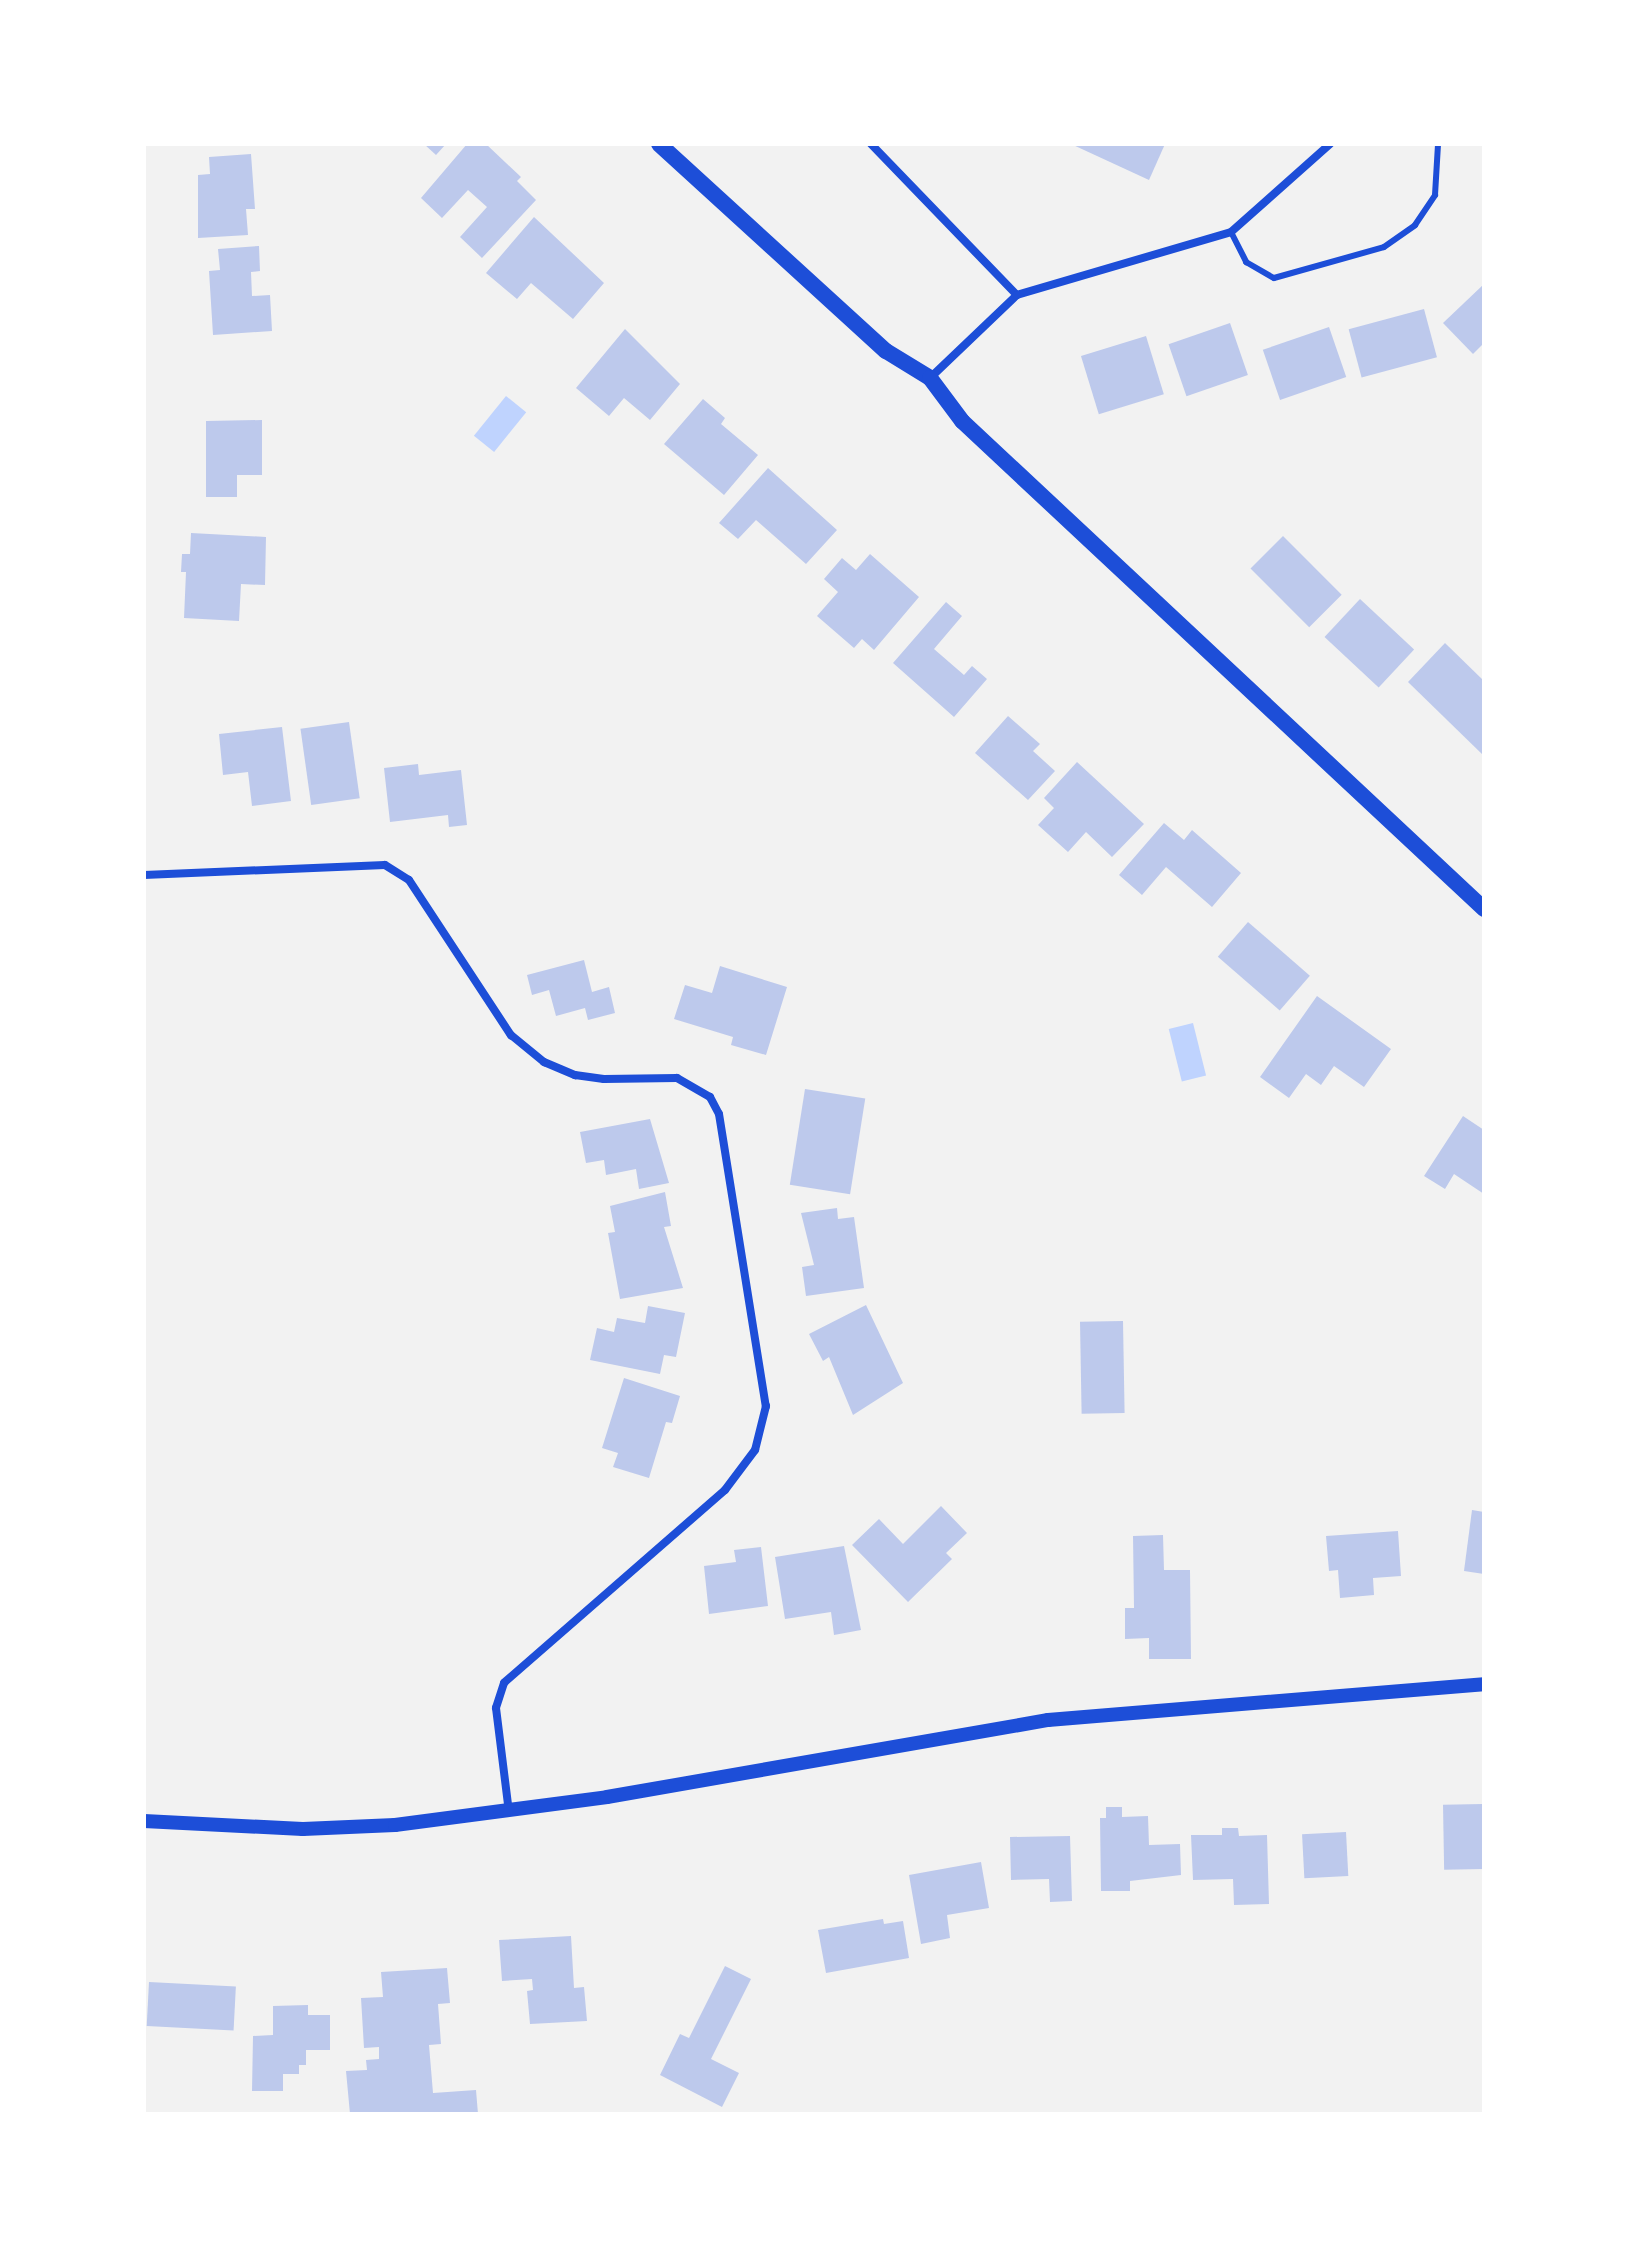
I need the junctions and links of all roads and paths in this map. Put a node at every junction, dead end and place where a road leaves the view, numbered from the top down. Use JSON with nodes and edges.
{"nodes":[{"id":1,"x":659,"y":144,"type":"edge"},
{"id":2,"x":871,"y":144,"type":"edge"},
{"id":3,"x":1330,"y":144,"type":"edge"},
{"id":4,"x":1438,"y":144,"type":"edge"},
{"id":5,"x":1231,"y":232,"type":"junction"},
{"id":6,"x":1017,"y":295,"type":"junction"},
{"id":7,"x":930,"y":378,"type":"junction"},
{"id":8,"x":144,"y":875,"type":"edge"},
{"id":9,"x":1484,"y":909,"type":"edge"},
{"id":10,"x":1484,"y":1684,"type":"edge"},
{"id":11,"x":509,"y":1813,"type":"junction"},
{"id":12,"x":144,"y":1821,"type":"edge"}],
"edges":[{"from":1,"to":7,"type":"main road"},
{"from":2,"to":6,"type":"street"},
{"from":3,"to":5,"type":"street"},
{"from":4,"to":5,"type":"lane"},
{"from":5,"to":6,"type":"street"},
{"from":6,"to":7,"type":"street"},
{"from":7,"to":9,"type":"main road"},
{"from":8,"to":11,"type":"street"},
{"from":10,"to":11,"type":"street"},
{"from":11,"to":12,"type":"street"}]}
